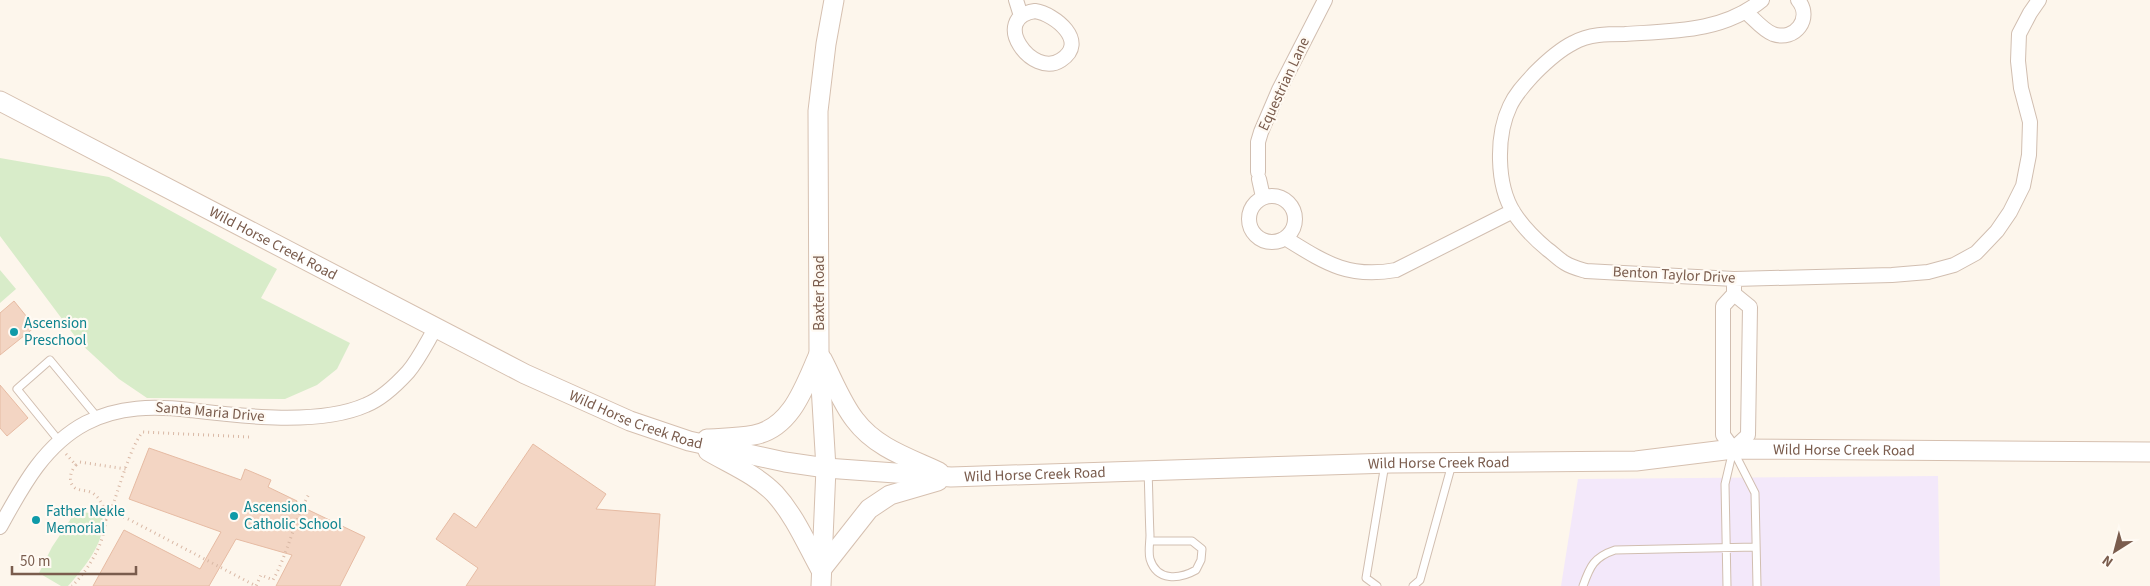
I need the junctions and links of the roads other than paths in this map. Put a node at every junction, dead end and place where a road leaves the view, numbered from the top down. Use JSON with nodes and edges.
{"nodes":[{"id":1,"x":834,"y":0,"type":"edge"},
{"id":2,"x":1016,"y":0,"type":"edge"},
{"id":3,"x":1325,"y":0,"type":"edge"},
{"id":4,"x":1762,"y":0,"type":"edge"},
{"id":5,"x":1798,"y":0,"type":"edge"},
{"id":6,"x":2039,"y":0,"type":"edge"},
{"id":7,"x":1746,"y":12,"type":"junction"},
{"id":8,"x":1021,"y":16,"type":"dead end"},
{"id":9,"x":0,"y":101,"type":"edge"},
{"id":10,"x":1263,"y":197,"type":"junction"},
{"id":11,"x":1513,"y":211,"type":"junction"},
{"id":12,"x":1285,"y":238,"type":"junction"},
{"id":13,"x":1734,"y":279,"type":"junction"},
{"id":14,"x":1734,"y":294,"type":"junction"},
{"id":15,"x":436,"y":327,"type":"junction"},
{"id":16,"x":819,"y":353,"type":"junction"},
{"id":17,"x":98,"y":418,"type":"junction"},
{"id":18,"x":689,"y":441,"type":"junction"},
{"id":19,"x":62,"y":447,"type":"junction"},
{"id":20,"x":1733,"y":449,"type":"junction"},
{"id":21,"x":2150,"y":452,"type":"edge"},
{"id":22,"x":1385,"y":463,"type":"junction"},
{"id":23,"x":1452,"y":463,"type":"junction"},
{"id":24,"x":826,"y":468,"type":"junction"},
{"id":25,"x":1148,"y":472,"type":"junction"},
{"id":26,"x":951,"y":477,"type":"junction"},
{"id":27,"x":0,"y":526,"type":"edge"},
{"id":28,"x":1150,"y":540,"type":"junction"},
{"id":29,"x":1756,"y":547,"type":"junction"},
{"id":30,"x":1726,"y":548,"type":"junction"},
{"id":31,"x":821,"y":578,"type":"edge"},
{"id":32,"x":1377,"y":586,"type":"edge"},
{"id":33,"x":1413,"y":586,"type":"edge"},
{"id":34,"x":1583,"y":586,"type":"edge"},
{"id":35,"x":1727,"y":586,"type":"edge"},
{"id":36,"x":1757,"y":586,"type":"edge"}],
"edges":[{"from":1,"to":16,"type":"main road","name":"Baxter Road"},
{"from":2,"to":8,"type":"street"},
{"from":3,"to":10,"type":"street","name":"Equestrian Lane"},
{"from":4,"to":7,"type":"street","name":"Benton Taylor Drive"},
{"from":5,"to":7,"type":"street"},
{"from":6,"to":13,"type":"street","name":"Benton Taylor Drive"},
{"from":7,"to":11,"type":"street","name":"Benton Taylor Drive"},
{"from":9,"to":15,"type":"main road","name":"Wild Horse Creek Road"},
{"from":10,"to":12,"type":"street"},
{"from":10,"to":12,"type":"street"},
{"from":11,"to":12,"type":"street"},
{"from":11,"to":13,"type":"street","name":"Benton Taylor Drive"},
{"from":13,"to":14,"type":"street"},
{"from":14,"to":20,"type":"street"},
{"from":14,"to":20,"type":"street"},
{"from":15,"to":17,"type":"street","name":"Santa Maria Drive"},
{"from":15,"to":18,"type":"main road","name":"Wild Horse Creek Road"},
{"from":16,"to":18,"type":"main road"},
{"from":16,"to":24,"type":"main road","name":"Baxter Road"},
{"from":16,"to":26,"type":"main road"},
{"from":17,"to":19,"type":"street","name":"Santa Maria Drive"},
{"from":17,"to":19,"type":"lane"},
{"from":18,"to":24,"type":"main road","name":"Wild Horse Creek Road"},
{"from":18,"to":31,"type":"main road"},
{"from":19,"to":27,"type":"street","name":"Santa Maria Drive"},
{"from":20,"to":21,"type":"main road","name":"Wild Horse Creek Road"},
{"from":20,"to":23,"type":"main road","name":"Wild Horse Creek Road"},
{"from":20,"to":29,"type":"lane"},
{"from":20,"to":30,"type":"lane"},
{"from":22,"to":23,"type":"main road","name":"Wild Horse Creek Road"},
{"from":22,"to":25,"type":"main road","name":"Wild Horse Creek Road"},
{"from":22,"to":32,"type":"lane"},
{"from":23,"to":33,"type":"lane"},
{"from":24,"to":26,"type":"main road","name":"Wild Horse Creek Road"},
{"from":24,"to":31,"type":"main road","name":"Baxter Road"},
{"from":25,"to":26,"type":"main road","name":"Wild Horse Creek Road"},
{"from":25,"to":28,"type":"lane"},
{"from":26,"to":31,"type":"main road"},
{"from":28,"to":28,"type":"lane"},
{"from":29,"to":30,"type":"lane"},
{"from":29,"to":36,"type":"lane"},
{"from":30,"to":34,"type":"lane"},
{"from":30,"to":35,"type":"lane"}]}
